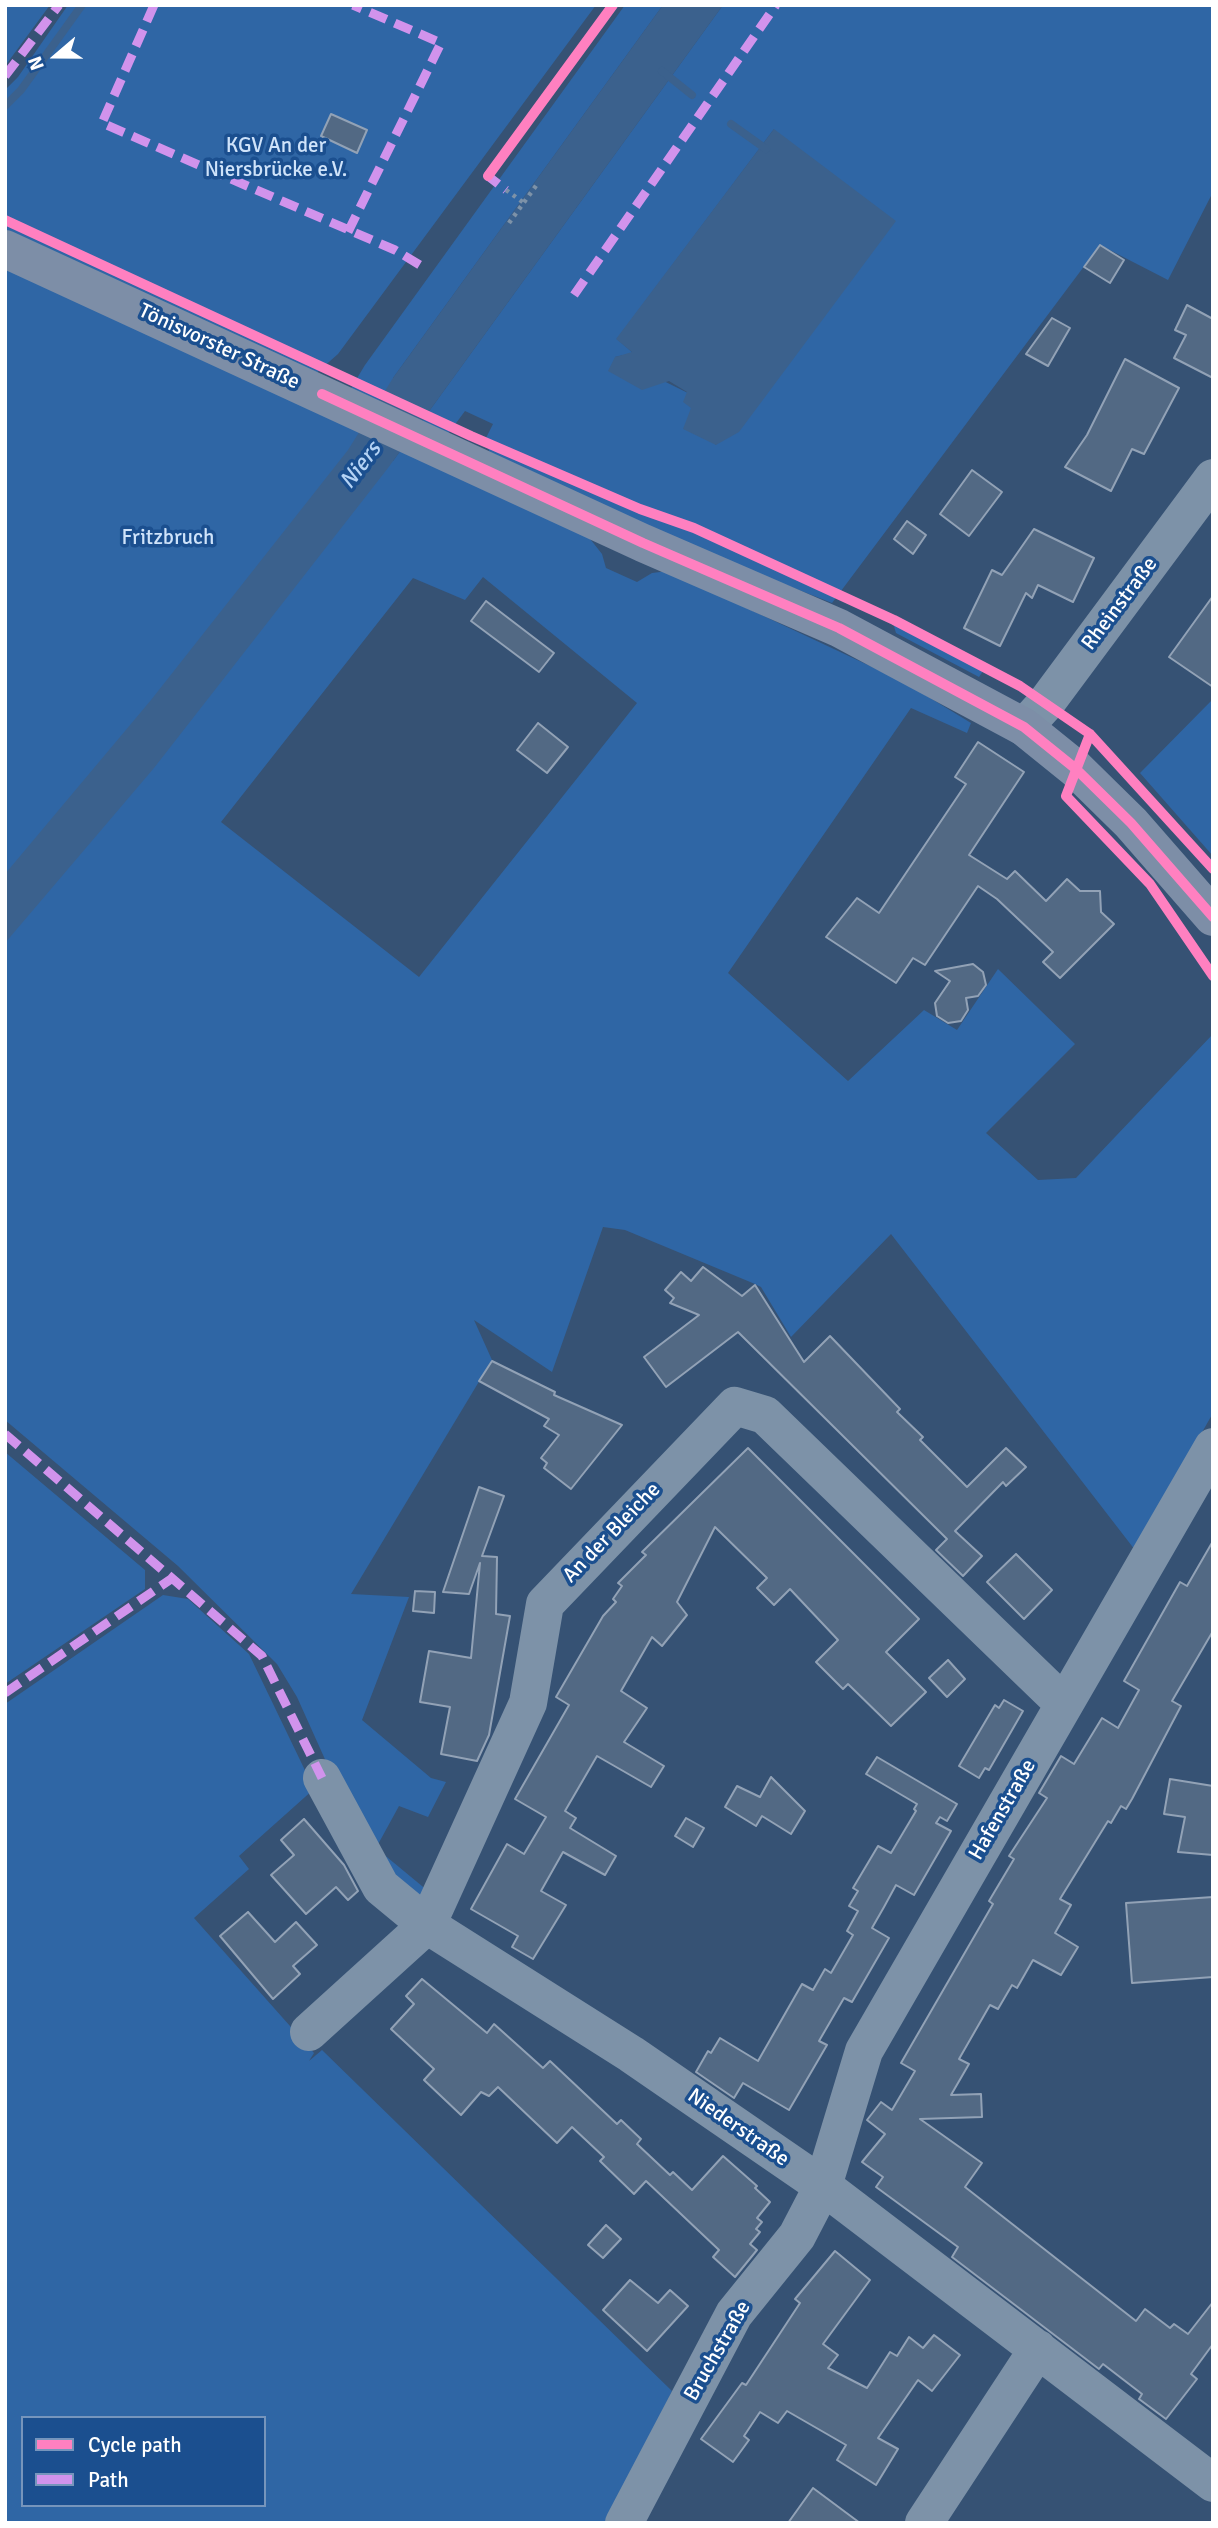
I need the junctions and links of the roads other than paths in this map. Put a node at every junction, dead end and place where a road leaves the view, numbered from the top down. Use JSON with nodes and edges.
{"nodes":[{"id":1,"x":5,"y":249,"type":"edge"},
{"id":2,"x":1213,"y":478,"type":"edge"},
{"id":3,"x":1024,"y":727,"type":"junction"},
{"id":4,"x":1213,"y":917,"type":"edge"},
{"id":5,"x":1213,"y":1447,"type":"edge"},
{"id":6,"x":1064,"y":1704,"type":"junction"},
{"id":7,"x":322,"y":1778,"type":"dead end"},
{"id":8,"x":427,"y":1924,"type":"junction"},
{"id":9,"x":309,"y":2032,"type":"dead end"},
{"id":10,"x":823,"y":2186,"type":"junction"},
{"id":11,"x":1038,"y":2348,"type":"junction"},
{"id":12,"x":1213,"y":2483,"type":"edge"},
{"id":13,"x":624,"y":2523,"type":"edge"},
{"id":14,"x":924,"y":2523,"type":"edge"}],
"edges":[{"from":1,"to":3,"type":"main road","name":"Tönisvorster Straße"},
{"from":2,"to":3,"type":"street","name":"Rheinstraße"},
{"from":3,"to":4,"type":"main road","name":"Tönisvorster Straße"},
{"from":5,"to":6,"type":"street","name":"Hafenstraße"},
{"from":6,"to":8,"type":"street","name":"An der Bleiche"},
{"from":6,"to":10,"type":"street","name":"Hafenstraße"},
{"from":7,"to":8,"type":"street"},
{"from":8,"to":9,"type":"street"},
{"from":8,"to":10,"type":"street","name":"Niederstraße"},
{"from":10,"to":11,"type":"street","name":"Niederstraße"},
{"from":10,"to":13,"type":"street","name":"Bruchstraße"},
{"from":11,"to":12,"type":"street","name":"Niederstraße"},
{"from":11,"to":14,"type":"street"}]}
